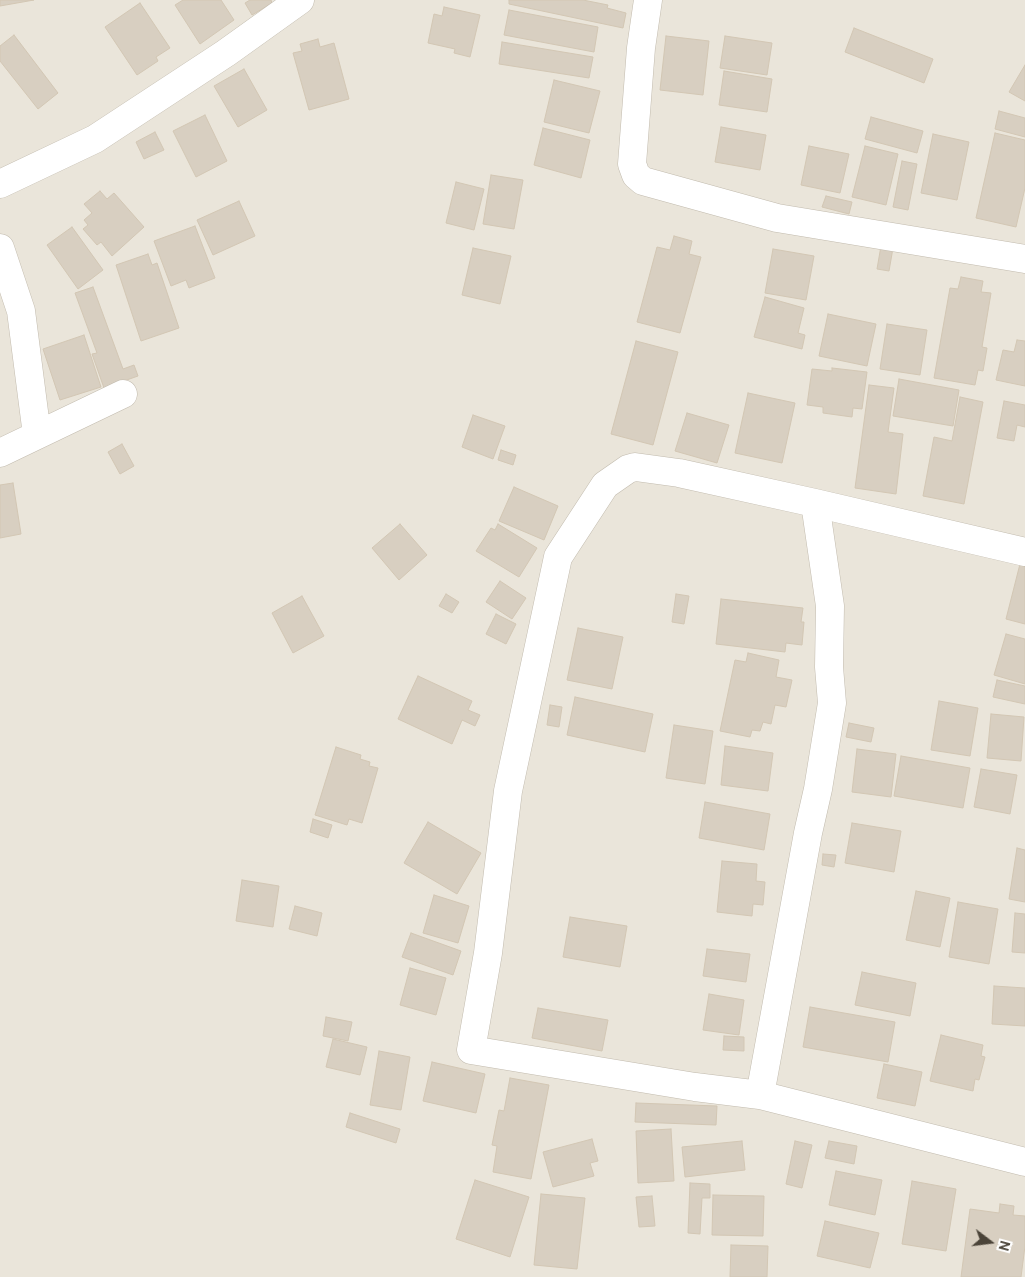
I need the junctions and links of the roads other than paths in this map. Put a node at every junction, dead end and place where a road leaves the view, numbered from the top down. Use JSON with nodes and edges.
{"nodes":[{"id":1,"x":300,"y":0,"type":"edge"},
{"id":2,"x":648,"y":0,"type":"edge"},
{"id":3,"x":0,"y":184,"type":"edge"},
{"id":4,"x":0,"y":248,"type":"edge"},
{"id":5,"x":1025,"y":259,"type":"edge"},
{"id":6,"x":124,"y":394,"type":"dead end"},
{"id":7,"x":38,"y":435,"type":"junction"},
{"id":8,"x":0,"y":453,"type":"edge"},
{"id":9,"x":815,"y":503,"type":"junction"},
{"id":10,"x":1025,"y":552,"type":"edge"},
{"id":11,"x":760,"y":1095,"type":"junction"},
{"id":12,"x":1025,"y":1162,"type":"edge"}],
"edges":[{"from":1,"to":3,"type":"street"},
{"from":2,"to":5,"type":"street"},
{"from":4,"to":7,"type":"street"},
{"from":6,"to":7,"type":"street"},
{"from":7,"to":8,"type":"street"},
{"from":9,"to":10,"type":"street"},
{"from":9,"to":11,"type":"street"},
{"from":9,"to":11,"type":"street"},
{"from":11,"to":12,"type":"street"}]}
